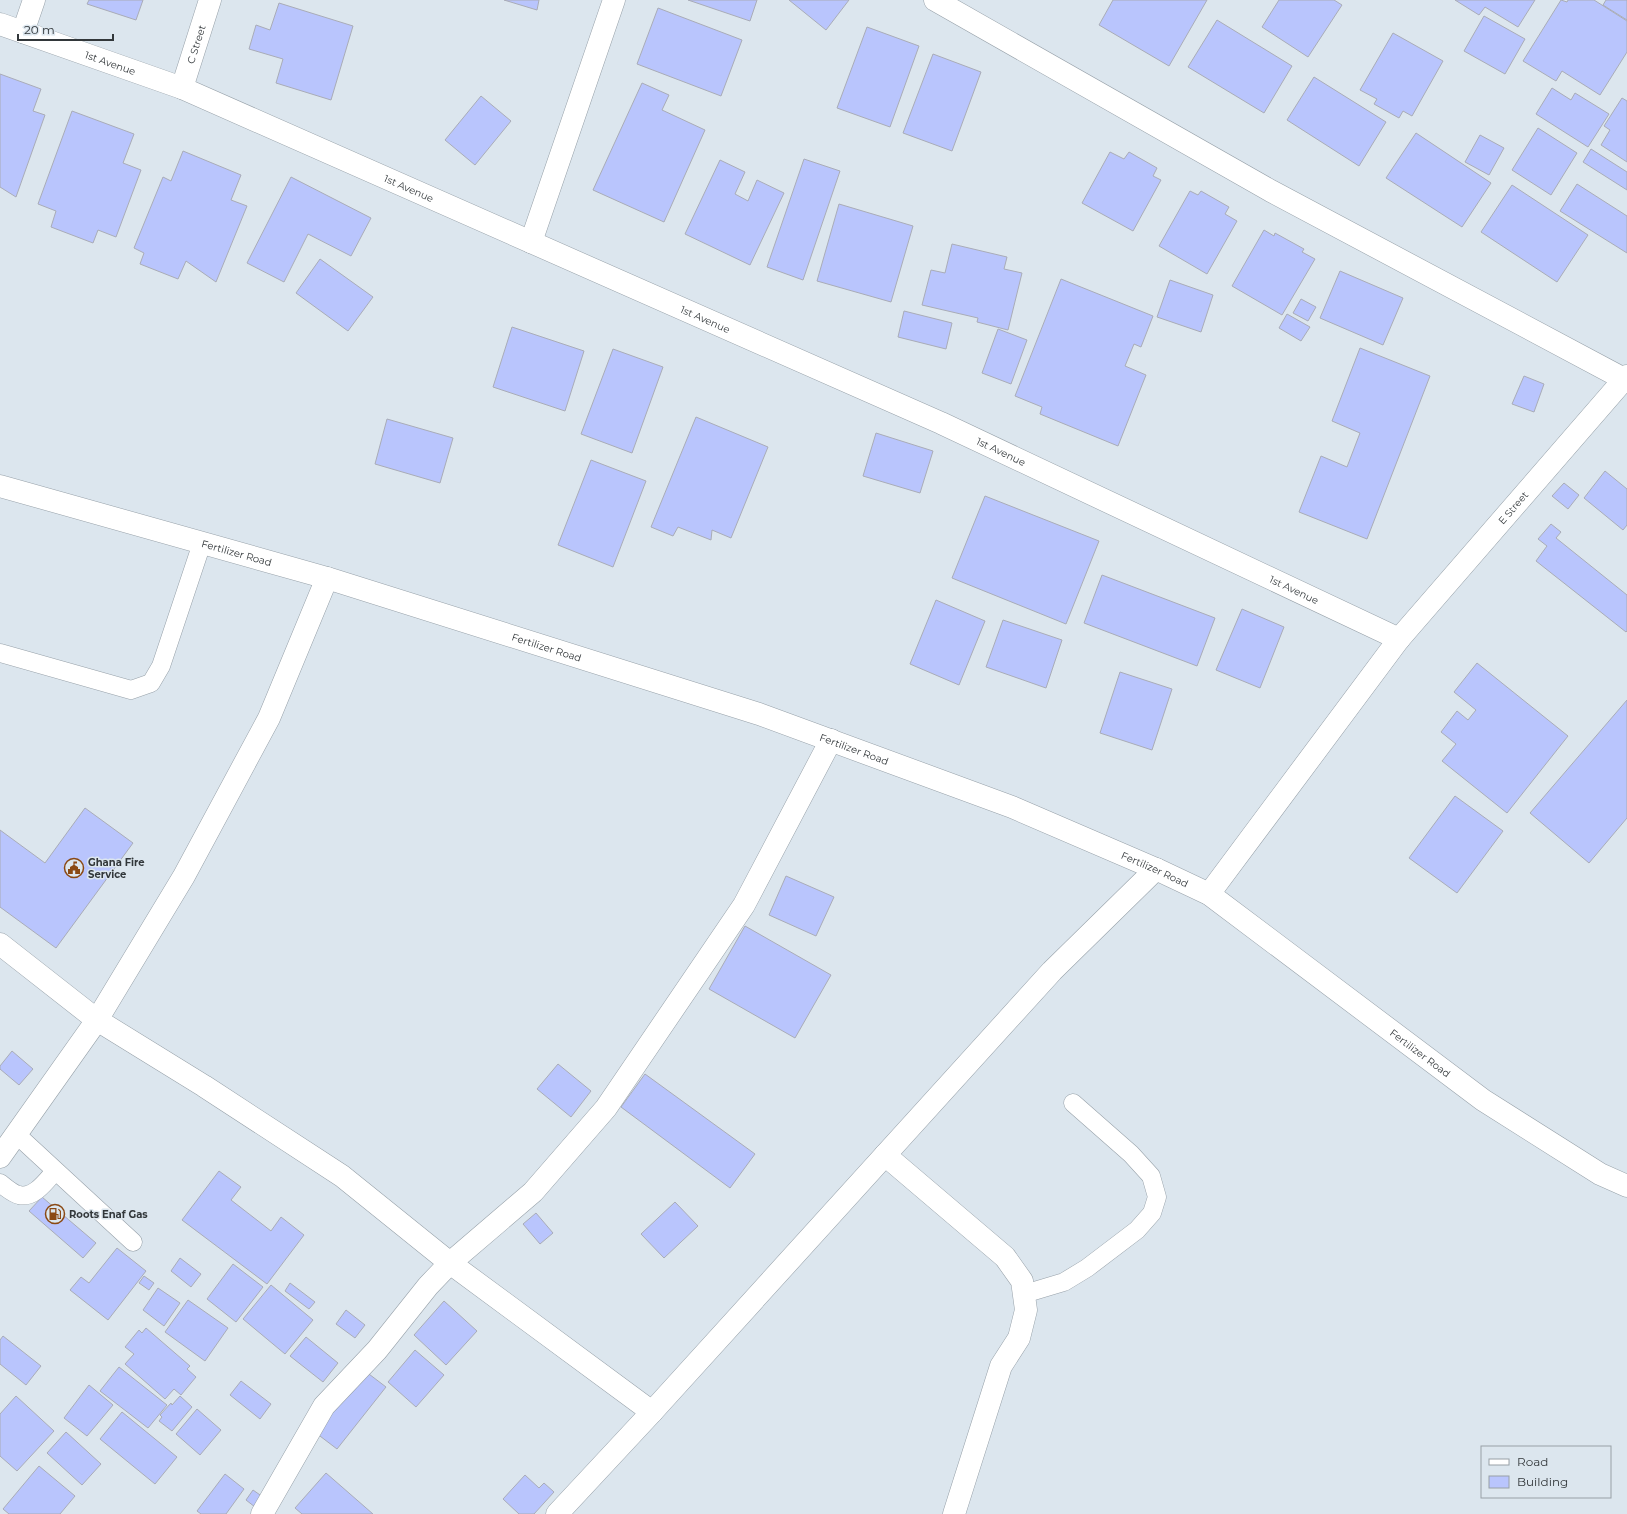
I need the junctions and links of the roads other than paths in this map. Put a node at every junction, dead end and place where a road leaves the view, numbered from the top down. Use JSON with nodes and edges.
{"nodes":[{"id":1,"x":34,"y":0,"type":"edge"},
{"id":2,"x":210,"y":0,"type":"edge"},
{"id":3,"x":614,"y":0,"type":"edge"},
{"id":4,"x":935,"y":0,"type":"edge"},
{"id":5,"x":0,"y":24,"type":"edge"},
{"id":6,"x":23,"y":32,"type":"junction"},
{"id":7,"x":182,"y":88,"type":"junction"},
{"id":8,"x":531,"y":242,"type":"junction"},
{"id":9,"x":1626,"y":377,"type":"edge"},
{"id":10,"x":0,"y":486,"type":"edge"},
{"id":11,"x":202,"y":543,"type":"junction"},
{"id":12,"x":327,"y":578,"type":"junction"},
{"id":13,"x":1399,"y":639,"type":"junction"},
{"id":14,"x":0,"y":653,"type":"edge"},
{"id":15,"x":831,"y":740,"type":"junction"},
{"id":16,"x":1156,"y":869,"type":"junction"},
{"id":17,"x":1209,"y":894,"type":"junction"},
{"id":18,"x":0,"y":944,"type":"edge"},
{"id":19,"x":98,"y":1020,"type":"junction"},
{"id":20,"x":1073,"y":1102,"type":"dead end"},
{"id":21,"x":16,"y":1134,"type":"junction"},
{"id":22,"x":885,"y":1155,"type":"junction"},
{"id":23,"x":0,"y":1157,"type":"edge"},
{"id":24,"x":56,"y":1171,"type":"junction"},
{"id":25,"x":0,"y":1183,"type":"edge"},
{"id":26,"x":1627,"y":1186,"type":"edge"},
{"id":27,"x":133,"y":1242,"type":"dead end"},
{"id":28,"x":450,"y":1263,"type":"junction"},
{"id":29,"x":1024,"y":1294,"type":"junction"},
{"id":30,"x":652,"y":1412,"type":"junction"},
{"id":31,"x":262,"y":1514,"type":"edge"},
{"id":32,"x":557,"y":1514,"type":"edge"},
{"id":33,"x":954,"y":1514,"type":"edge"}],
"edges":[{"from":1,"to":6,"type":"street"},
{"from":2,"to":7,"type":"street","name":"C Street"},
{"from":3,"to":8,"type":"street"},
{"from":4,"to":9,"type":"street"},
{"from":5,"to":6,"type":"street","name":"1st Avenue"},
{"from":6,"to":7,"type":"street","name":"1st Avenue"},
{"from":7,"to":8,"type":"street","name":"1st Avenue"},
{"from":8,"to":13,"type":"street","name":"1st Avenue"},
{"from":9,"to":13,"type":"street","name":"E Street"},
{"from":10,"to":11,"type":"street","name":"Fertilizer Road"},
{"from":11,"to":12,"type":"street","name":"Fertilizer Road"},
{"from":11,"to":14,"type":"lane"},
{"from":12,"to":15,"type":"street","name":"Fertilizer Road"},
{"from":12,"to":19,"type":"street"},
{"from":13,"to":17,"type":"street","name":"E Street"},
{"from":15,"to":16,"type":"street","name":"Fertilizer Road"},
{"from":15,"to":28,"type":"street"},
{"from":16,"to":17,"type":"street","name":"Fertilizer Road"},
{"from":16,"to":22,"type":"street"},
{"from":17,"to":26,"type":"street","name":"Fertilizer Road"},
{"from":18,"to":19,"type":"street"},
{"from":19,"to":21,"type":"street"},
{"from":19,"to":28,"type":"street"},
{"from":20,"to":29,"type":"lane"},
{"from":21,"to":23,"type":"street"},
{"from":21,"to":24,"type":"lane"},
{"from":22,"to":29,"type":"street"},
{"from":22,"to":30,"type":"street"},
{"from":24,"to":25,"type":"lane"},
{"from":24,"to":27,"type":"lane"},
{"from":28,"to":30,"type":"street"},
{"from":28,"to":31,"type":"street"},
{"from":29,"to":33,"type":"street"},
{"from":30,"to":32,"type":"street"}]}
